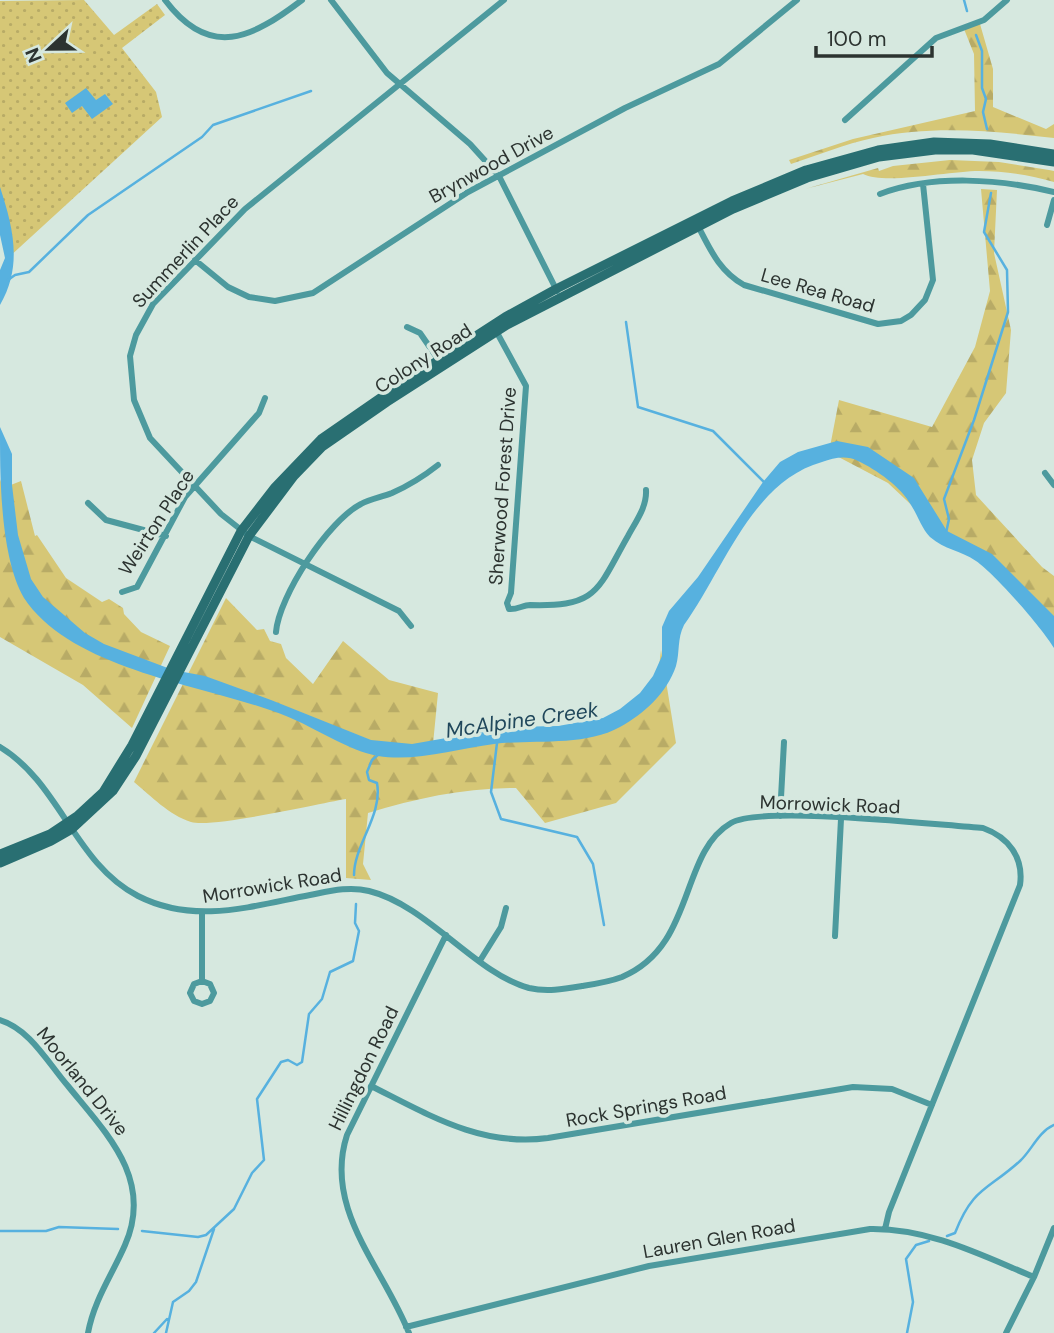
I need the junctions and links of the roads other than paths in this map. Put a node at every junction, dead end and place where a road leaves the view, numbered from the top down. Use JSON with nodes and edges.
{"nodes":[{"id":1,"x":165,"y":0,"type":"edge"},
{"id":2,"x":302,"y":0,"type":"edge"},
{"id":3,"x":331,"y":0,"type":"edge"},
{"id":4,"x":504,"y":0,"type":"edge"},
{"id":5,"x":797,"y":0,"type":"edge"},
{"id":6,"x":1007,"y":0,"type":"edge"},
{"id":7,"x":398,"y":84,"type":"junction"},
{"id":8,"x":845,"y":120,"type":"dead end"},
{"id":9,"x":1054,"y":154,"type":"edge"},
{"id":10,"x":1054,"y":162,"type":"edge"},
{"id":11,"x":835,"y":166,"type":"junction"},
{"id":12,"x":499,"y":176,"type":"junction"},
{"id":13,"x":923,"y":184,"type":"junction"},
{"id":14,"x":1054,"y":192,"type":"edge"},
{"id":15,"x":880,"y":194,"type":"dead end"},
{"id":16,"x":1054,"y":200,"type":"edge"},
{"id":17,"x":697,"y":223,"type":"junction"},
{"id":18,"x":1047,"y":225,"type":"dead end"},
{"id":19,"x":195,"y":260,"type":"junction"},
{"id":20,"x":558,"y":293,"type":"junction"},
{"id":21,"x":407,"y":327,"type":"dead end"},
{"id":22,"x":495,"y":329,"type":"junction"},
{"id":23,"x":441,"y":363,"type":"junction"},
{"id":24,"x":265,"y":398,"type":"dead end"},
{"id":25,"x":438,"y":466,"type":"dead end"},
{"id":26,"x":1045,"y":474,"type":"dead end"},
{"id":27,"x":1054,"y":485,"type":"edge"},
{"id":28,"x":195,"y":487,"type":"junction"},
{"id":29,"x":646,"y":490,"type":"dead end"},
{"id":30,"x":88,"y":503,"type":"dead end"},
{"id":31,"x":245,"y":533,"type":"junction"},
{"id":32,"x":166,"y":536,"type":"junction"},
{"id":33,"x":305,"y":562,"type":"junction"},
{"id":34,"x":122,"y":592,"type":"dead end"},
{"id":35,"x":411,"y":626,"type":"dead end"},
{"id":36,"x":276,"y":632,"type":"dead end"},
{"id":37,"x":784,"y":742,"type":"dead end"},
{"id":38,"x":0,"y":747,"type":"edge"},
{"id":39,"x":780,"y":816,"type":"junction"},
{"id":40,"x":841,"y":819,"type":"junction"},
{"id":41,"x":70,"y":825,"type":"junction"},
{"id":42,"x":0,"y":854,"type":"edge"},
{"id":43,"x":0,"y":863,"type":"edge"},
{"id":44,"x":506,"y":908,"type":"dead end"},
{"id":45,"x":202,"y":914,"type":"junction"},
{"id":46,"x":446,"y":935,"type":"junction"},
{"id":47,"x":835,"y":936,"type":"dead end"},
{"id":48,"x":481,"y":959,"type":"junction"},
{"id":49,"x":202,"y":981,"type":"dead end"},
{"id":50,"x":0,"y":1020,"type":"edge"},
{"id":51,"x":371,"y":1086,"type":"junction"},
{"id":52,"x":932,"y":1105,"type":"junction"},
{"id":53,"x":1054,"y":1228,"type":"edge"},
{"id":54,"x":885,"y":1229,"type":"junction"},
{"id":55,"x":1034,"y":1277,"type":"junction"},
{"id":56,"x":407,"y":1330,"type":"edge"},
{"id":57,"x":88,"y":1333,"type":"edge"},
{"id":58,"x":1006,"y":1333,"type":"edge"}],
"edges":[{"from":1,"to":2,"type":"street"},
{"from":3,"to":7,"type":"street"},
{"from":4,"to":7,"type":"street","name":"Summerlin Place"},
{"from":5,"to":12,"type":"street","name":"Brynwood Drive"},
{"from":6,"to":8,"type":"street"},
{"from":7,"to":12,"type":"street"},
{"from":7,"to":19,"type":"street","name":"Summerlin Place"},
{"from":9,"to":11,"type":"main road","name":"Colony Road"},
{"from":10,"to":11,"type":"main road","name":"Colony Road"},
{"from":11,"to":17,"type":"main road","name":"Colony Road"},
{"from":12,"to":19,"type":"street","name":"Brynwood Drive"},
{"from":12,"to":20,"type":"street"},
{"from":13,"to":14,"type":"street"},
{"from":13,"to":15,"type":"street"},
{"from":13,"to":17,"type":"street","name":"Lee Rea Road"},
{"from":16,"to":18,"type":"street"},
{"from":17,"to":20,"type":"main road","name":"Colony Road"},
{"from":19,"to":28,"type":"street","name":"Summerlin Place"},
{"from":20,"to":22,"type":"main road","name":"Colony Road"},
{"from":21,"to":23,"type":"street"},
{"from":22,"to":23,"type":"main road","name":"Colony Road"},
{"from":22,"to":29,"type":"street","name":"Sherwood Forest Drive"},
{"from":23,"to":31,"type":"main road","name":"Colony Road"},
{"from":24,"to":28,"type":"street","name":"Weirton Place"},
{"from":25,"to":33,"type":"street"},
{"from":26,"to":27,"type":"street"},
{"from":28,"to":31,"type":"street","name":"Summerlin Place"},
{"from":28,"to":32,"type":"street","name":"Weirton Place"},
{"from":30,"to":32,"type":"street"},
{"from":31,"to":33,"type":"street","name":"Summerlin Place"},
{"from":31,"to":41,"type":"main road","name":"Colony Road"},
{"from":32,"to":34,"type":"street","name":"Weirton Place"},
{"from":33,"to":35,"type":"street","name":"Summerlin Place"},
{"from":33,"to":36,"type":"street"},
{"from":37,"to":39,"type":"street"},
{"from":38,"to":41,"type":"street","name":"Morrowick Road"},
{"from":39,"to":40,"type":"street","name":"Morrowick Road"},
{"from":39,"to":48,"type":"street","name":"Morrowick Road"},
{"from":40,"to":47,"type":"street"},
{"from":40,"to":52,"type":"street","name":"Morrowick Road"},
{"from":41,"to":42,"type":"main road","name":"Colony Road"},
{"from":41,"to":43,"type":"main road","name":"Colony Road"},
{"from":41,"to":45,"type":"street","name":"Morrowick Road"},
{"from":44,"to":48,"type":"street"},
{"from":45,"to":46,"type":"street","name":"Morrowick Road"},
{"from":45,"to":49,"type":"street"},
{"from":46,"to":48,"type":"street","name":"Morrowick Road"},
{"from":46,"to":51,"type":"street","name":"Hillingdon Road"},
{"from":50,"to":57,"type":"street","name":"Moorland Drive"},
{"from":51,"to":52,"type":"street","name":"Rock Springs Road"},
{"from":51,"to":56,"type":"street","name":"Hillingdon Road"},
{"from":52,"to":54,"type":"street","name":"Morrowick Road"},
{"from":53,"to":55,"type":"street"},
{"from":54,"to":55,"type":"street","name":"Lauren Glen Road"},
{"from":54,"to":56,"type":"street","name":"Lauren Glen Road"},
{"from":55,"to":58,"type":"street"}]}
